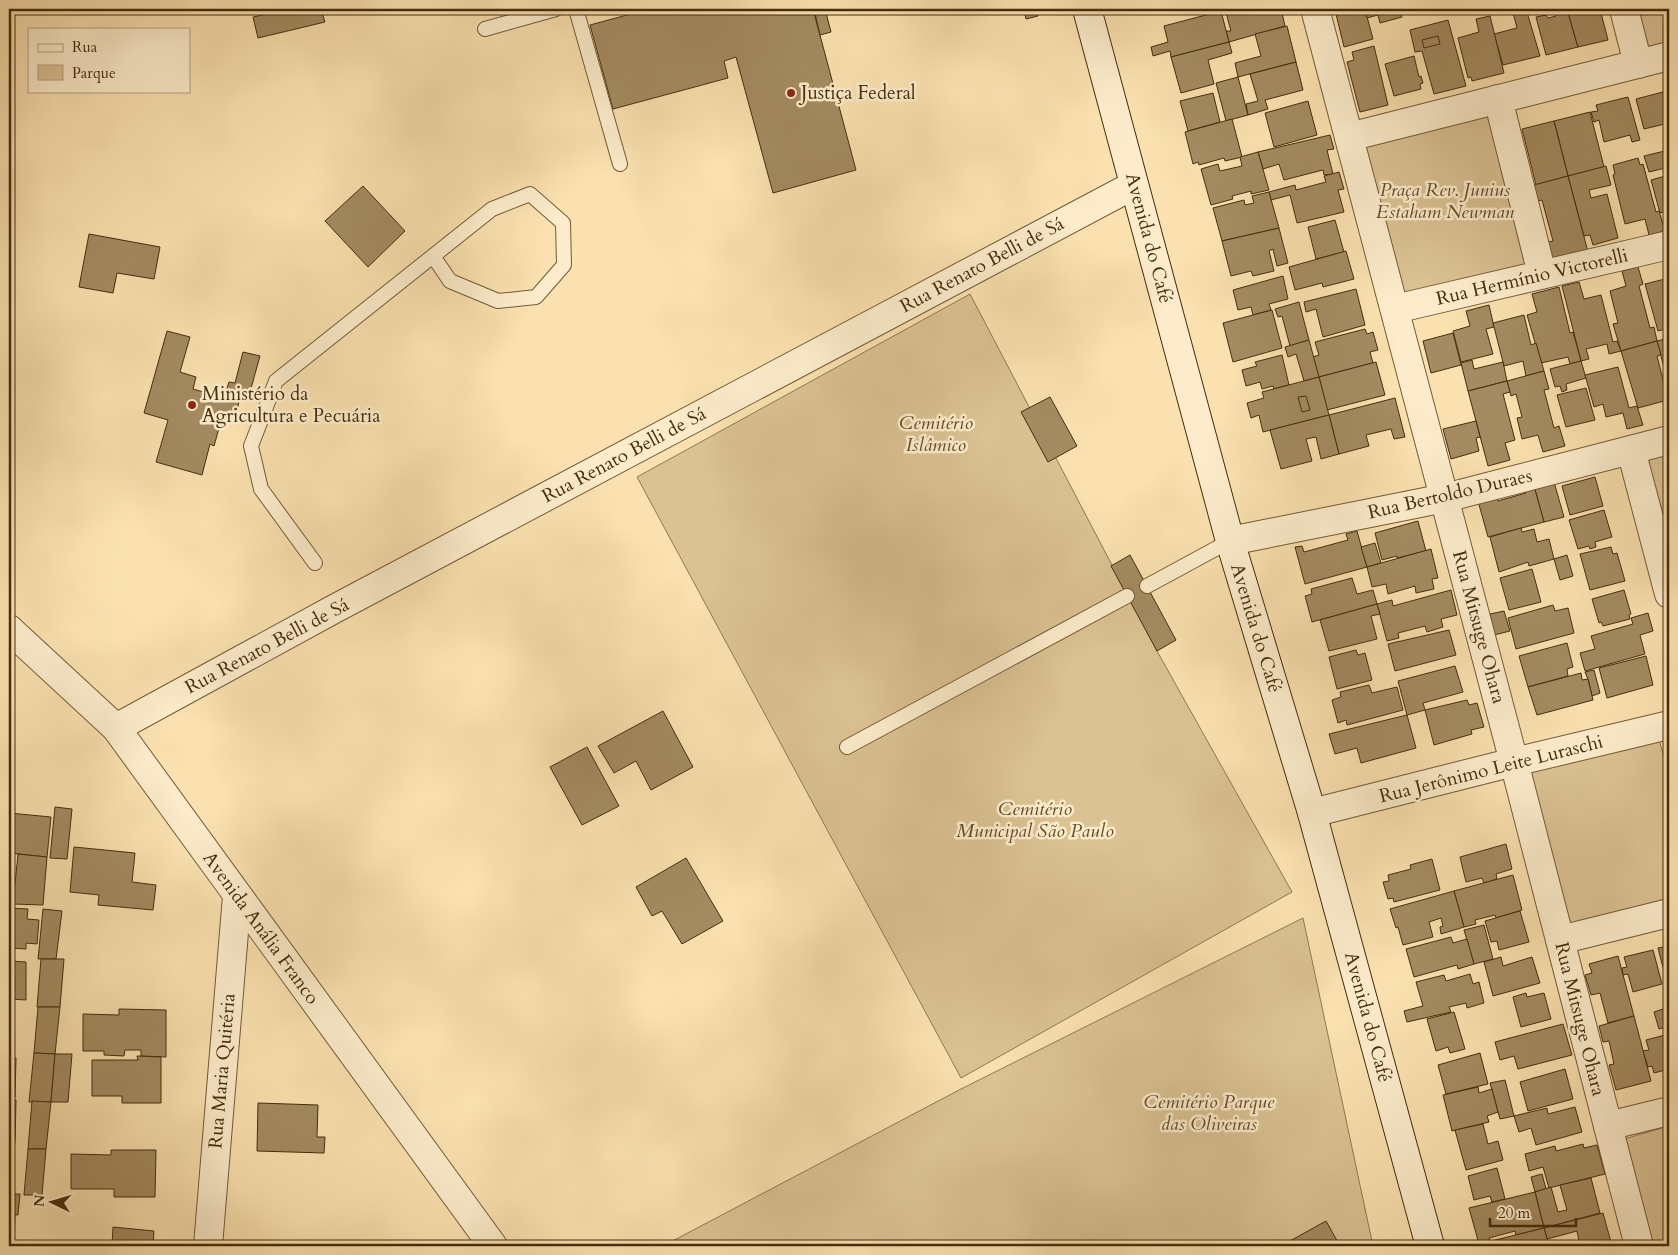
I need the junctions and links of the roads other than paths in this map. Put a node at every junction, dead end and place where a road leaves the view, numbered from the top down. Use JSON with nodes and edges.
{"nodes":[{"id":1,"x":556,"y":9,"type":"edge"},
{"id":2,"x":576,"y":9,"type":"edge"},
{"id":3,"x":1087,"y":9,"type":"edge"},
{"id":4,"x":1315,"y":9,"type":"edge"},
{"id":5,"x":1624,"y":9,"type":"edge"},
{"id":6,"x":485,"y":29,"type":"dead end"},
{"id":7,"x":1669,"y":56,"type":"edge"},
{"id":8,"x":1638,"y":64,"type":"junction"},
{"id":9,"x":1498,"y":99,"type":"junction"},
{"id":10,"x":1349,"y":137,"type":"junction"},
{"id":11,"x":620,"y":164,"type":"dead end"},
{"id":12,"x":1134,"y":185,"type":"junction"},
{"id":13,"x":1669,"y":245,"type":"edge"},
{"id":14,"x":433,"y":256,"type":"junction"},
{"id":15,"x":1542,"y":274,"type":"junction"},
{"id":16,"x":1395,"y":309,"type":"junction"},
{"id":17,"x":1669,"y":440,"type":"edge"},
{"id":18,"x":1631,"y":450,"type":"junction"},
{"id":19,"x":1444,"y":498,"type":"junction"},
{"id":20,"x":1230,"y":541,"type":"junction"},
{"id":21,"x":315,"y":563,"type":"dead end"},
{"id":22,"x":1147,"y":586,"type":"dead end"},
{"id":23,"x":1669,"y":594,"type":"edge"},
{"id":24,"x":1127,"y":596,"type":"dead end"},
{"id":25,"x":9,"y":629,"type":"edge"},
{"id":26,"x":116,"y":728,"type":"junction"},
{"id":27,"x":1668,"y":729,"type":"edge"},
{"id":28,"x":847,"y":747,"type":"dead end"},
{"id":29,"x":1514,"y":762,"type":"junction"},
{"id":30,"x":1312,"y":813,"type":"junction"},
{"id":31,"x":237,"y":896,"type":"junction"},
{"id":32,"x":1669,"y":913,"type":"edge"},
{"id":33,"x":1560,"y":940,"type":"junction"},
{"id":34,"x":1669,"y":1110,"type":"edge"},
{"id":35,"x":1608,"y":1126,"type":"junction"},
{"id":36,"x":208,"y":1246,"type":"edge"},
{"id":37,"x":493,"y":1246,"type":"edge"},
{"id":38,"x":1430,"y":1246,"type":"edge"},
{"id":39,"x":1639,"y":1246,"type":"edge"}],
"edges":[{"from":1,"to":6,"type":"lane"},
{"from":2,"to":11,"type":"lane"},
{"from":3,"to":12,"type":"street","name":"Avenida do Café"},
{"from":4,"to":10,"type":"street","name":"Rua Mitsuge Ohara"},
{"from":5,"to":8,"type":"street"},
{"from":7,"to":8,"type":"street"},
{"from":8,"to":9,"type":"street"},
{"from":9,"to":10,"type":"street"},
{"from":9,"to":15,"type":"street"},
{"from":10,"to":16,"type":"street","name":"Rua Mitsuge Ohara"},
{"from":12,"to":20,"type":"street","name":"Avenida do Café"},
{"from":12,"to":26,"type":"street","name":"Rua Renato Belli de Sá"},
{"from":13,"to":15,"type":"street","name":"Rua Hermínio Victorelli"},
{"from":14,"to":14,"type":"lane"},
{"from":14,"to":21,"type":"lane"},
{"from":15,"to":16,"type":"street","name":"Rua Hermínio Victorelli"},
{"from":16,"to":19,"type":"street","name":"Rua Mitsuge Ohara"},
{"from":17,"to":18,"type":"street","name":"Rua Bertoldo Duraes"},
{"from":18,"to":19,"type":"street","name":"Rua Bertoldo Duraes"},
{"from":18,"to":23,"type":"street"},
{"from":19,"to":20,"type":"street","name":"Rua Bertoldo Duraes"},
{"from":19,"to":29,"type":"street","name":"Rua Mitsuge Ohara"},
{"from":20,"to":22,"type":"lane"},
{"from":20,"to":30,"type":"street","name":"Avenida do Café"},
{"from":24,"to":28,"type":"lane"},
{"from":25,"to":26,"type":"street","name":"Avenida Anália Franco"},
{"from":26,"to":31,"type":"street","name":"Avenida Anália Franco"},
{"from":27,"to":29,"type":"street","name":"Rua Jerônimo Leite Luraschi"},
{"from":29,"to":30,"type":"street","name":"Rua Jerônimo Leite Luraschi"},
{"from":29,"to":33,"type":"street","name":"Rua Mitsuge Ohara"},
{"from":30,"to":38,"type":"street","name":"Avenida do Café"},
{"from":31,"to":36,"type":"street","name":"Rua Maria Quitéria"},
{"from":31,"to":37,"type":"street","name":"Avenida Anália Franco"},
{"from":32,"to":33,"type":"street"},
{"from":33,"to":35,"type":"street","name":"Rua Mitsuge Ohara"},
{"from":34,"to":35,"type":"street"},
{"from":35,"to":39,"type":"street","name":"Rua Mitsuge Ohara"}]}
